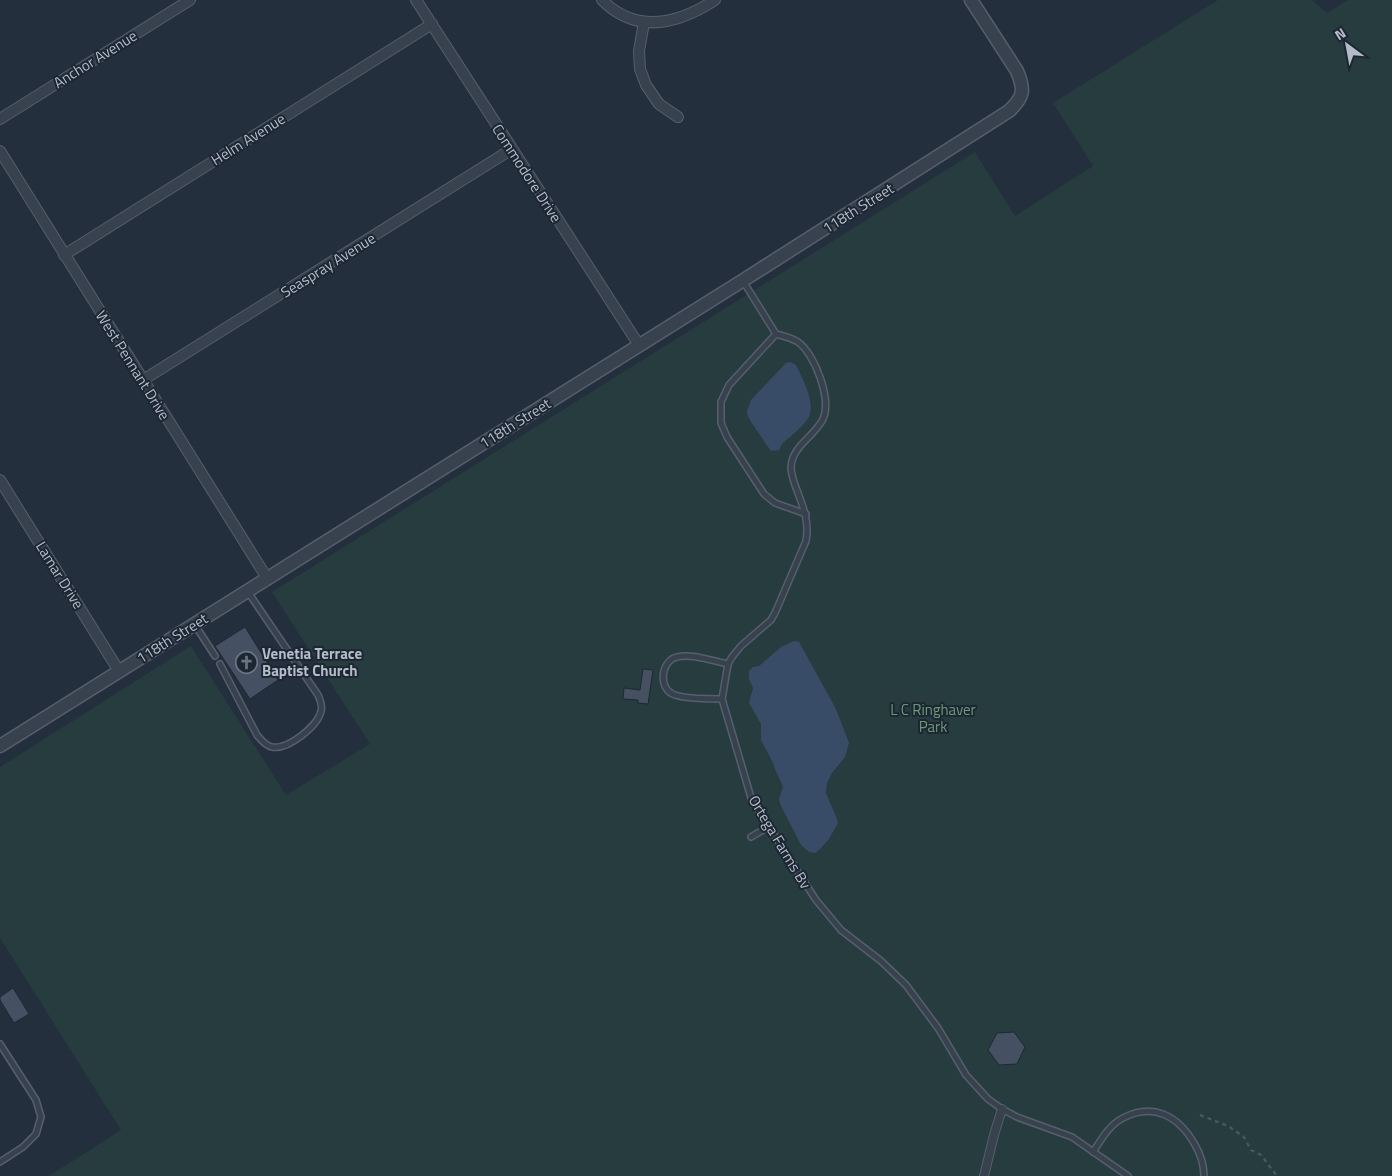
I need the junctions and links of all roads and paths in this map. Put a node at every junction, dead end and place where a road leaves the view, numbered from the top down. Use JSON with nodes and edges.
{"nodes":[{"id":1,"x":190,"y":0,"type":"edge"},
{"id":2,"x":416,"y":0,"type":"edge"},
{"id":3,"x":602,"y":0,"type":"edge"},
{"id":4,"x":715,"y":0,"type":"edge"},
{"id":5,"x":971,"y":0,"type":"edge"},
{"id":6,"x":644,"y":22,"type":"junction"},
{"id":7,"x":432,"y":24,"type":"junction"},
{"id":8,"x":678,"y":117,"type":"dead end"},
{"id":9,"x":0,"y":119,"type":"edge"},
{"id":10,"x":512,"y":149,"type":"junction"},
{"id":11,"x":0,"y":150,"type":"edge"},
{"id":12,"x":64,"y":254,"type":"junction"},
{"id":13,"x":742,"y":281,"type":"junction"},
{"id":14,"x":776,"y":334,"type":"junction"},
{"id":15,"x":639,"y":345,"type":"junction"},
{"id":16,"x":143,"y":380,"type":"junction"},
{"id":17,"x":0,"y":480,"type":"edge"},
{"id":18,"x":806,"y":514,"type":"junction"},
{"id":19,"x":267,"y":578,"type":"junction"},
{"id":20,"x":247,"y":591,"type":"junction"},
{"id":21,"x":195,"y":624,"type":"junction"},
{"id":22,"x":215,"y":656,"type":"dead end"},
{"id":23,"x":220,"y":664,"type":"dead end"},
{"id":24,"x":728,"y":664,"type":"junction"},
{"id":25,"x":119,"y":672,"type":"junction"},
{"id":26,"x":722,"y":699,"type":"junction"},
{"id":27,"x":0,"y":746,"type":"edge"},
{"id":28,"x":768,"y":827,"type":"junction"},
{"id":29,"x":751,"y":837,"type":"dead end"},
{"id":30,"x":0,"y":1044,"type":"edge"},
{"id":31,"x":1002,"y":1109,"type":"junction"},
{"id":32,"x":1200,"y":1115,"type":"dead end"},
{"id":33,"x":1092,"y":1152,"type":"junction"},
{"id":34,"x":0,"y":1162,"type":"edge"},
{"id":35,"x":984,"y":1176,"type":"edge"},
{"id":36,"x":1128,"y":1176,"type":"edge"},
{"id":37,"x":1204,"y":1176,"type":"edge"},
{"id":38,"x":1277,"y":1176,"type":"edge"}],
"edges":[{"from":1,"to":9,"type":"street","name":"Anchor Avenue"},
{"from":2,"to":7,"type":"street","name":"Commodore Drive"},
{"from":3,"to":6,"type":"street"},
{"from":4,"to":6,"type":"street"},
{"from":5,"to":13,"type":"street","name":"118th Street"},
{"from":6,"to":8,"type":"street"},
{"from":7,"to":10,"type":"street","name":"Commodore Drive"},
{"from":7,"to":12,"type":"street","name":"Helm Avenue"},
{"from":10,"to":15,"type":"street","name":"Commodore Drive"},
{"from":10,"to":16,"type":"street","name":"Seaspray Avenue"},
{"from":11,"to":12,"type":"street","name":"West Pennant Drive"},
{"from":12,"to":16,"type":"street","name":"West Pennant Drive"},
{"from":13,"to":14,"type":"lane"},
{"from":13,"to":15,"type":"street","name":"118th Street"},
{"from":14,"to":18,"type":"lane","name":"Ortega Farms Bv"},
{"from":14,"to":18,"type":"lane"},
{"from":15,"to":19,"type":"street","name":"118th Street"},
{"from":16,"to":19,"type":"street","name":"West Pennant Drive"},
{"from":17,"to":25,"type":"street","name":"Lamar Drive"},
{"from":18,"to":24,"type":"lane","name":"Ortega Farms Bv"},
{"from":19,"to":20,"type":"street","name":"118th Street"},
{"from":20,"to":21,"type":"street","name":"118th Street"},
{"from":20,"to":23,"type":"lane"},
{"from":21,"to":22,"type":"lane"},
{"from":21,"to":25,"type":"street","name":"118th Street"},
{"from":24,"to":26,"type":"lane","name":"Ortega Farms Bv"},
{"from":24,"to":26,"type":"lane"},
{"from":25,"to":27,"type":"street","name":"118th Street"},
{"from":26,"to":28,"type":"lane","name":"Ortega Farms Bv"},
{"from":28,"to":29,"type":"lane"},
{"from":28,"to":31,"type":"lane","name":"Ortega Farms Bv"},
{"from":30,"to":34,"type":"lane"},
{"from":31,"to":33,"type":"lane","name":"Ortega Farms Bv"},
{"from":31,"to":35,"type":"street"},
{"from":32,"to":38,"type":"path"},
{"from":33,"to":36,"type":"lane","name":"Ortega Farms Bv"},
{"from":33,"to":37,"type":"lane"}]}
